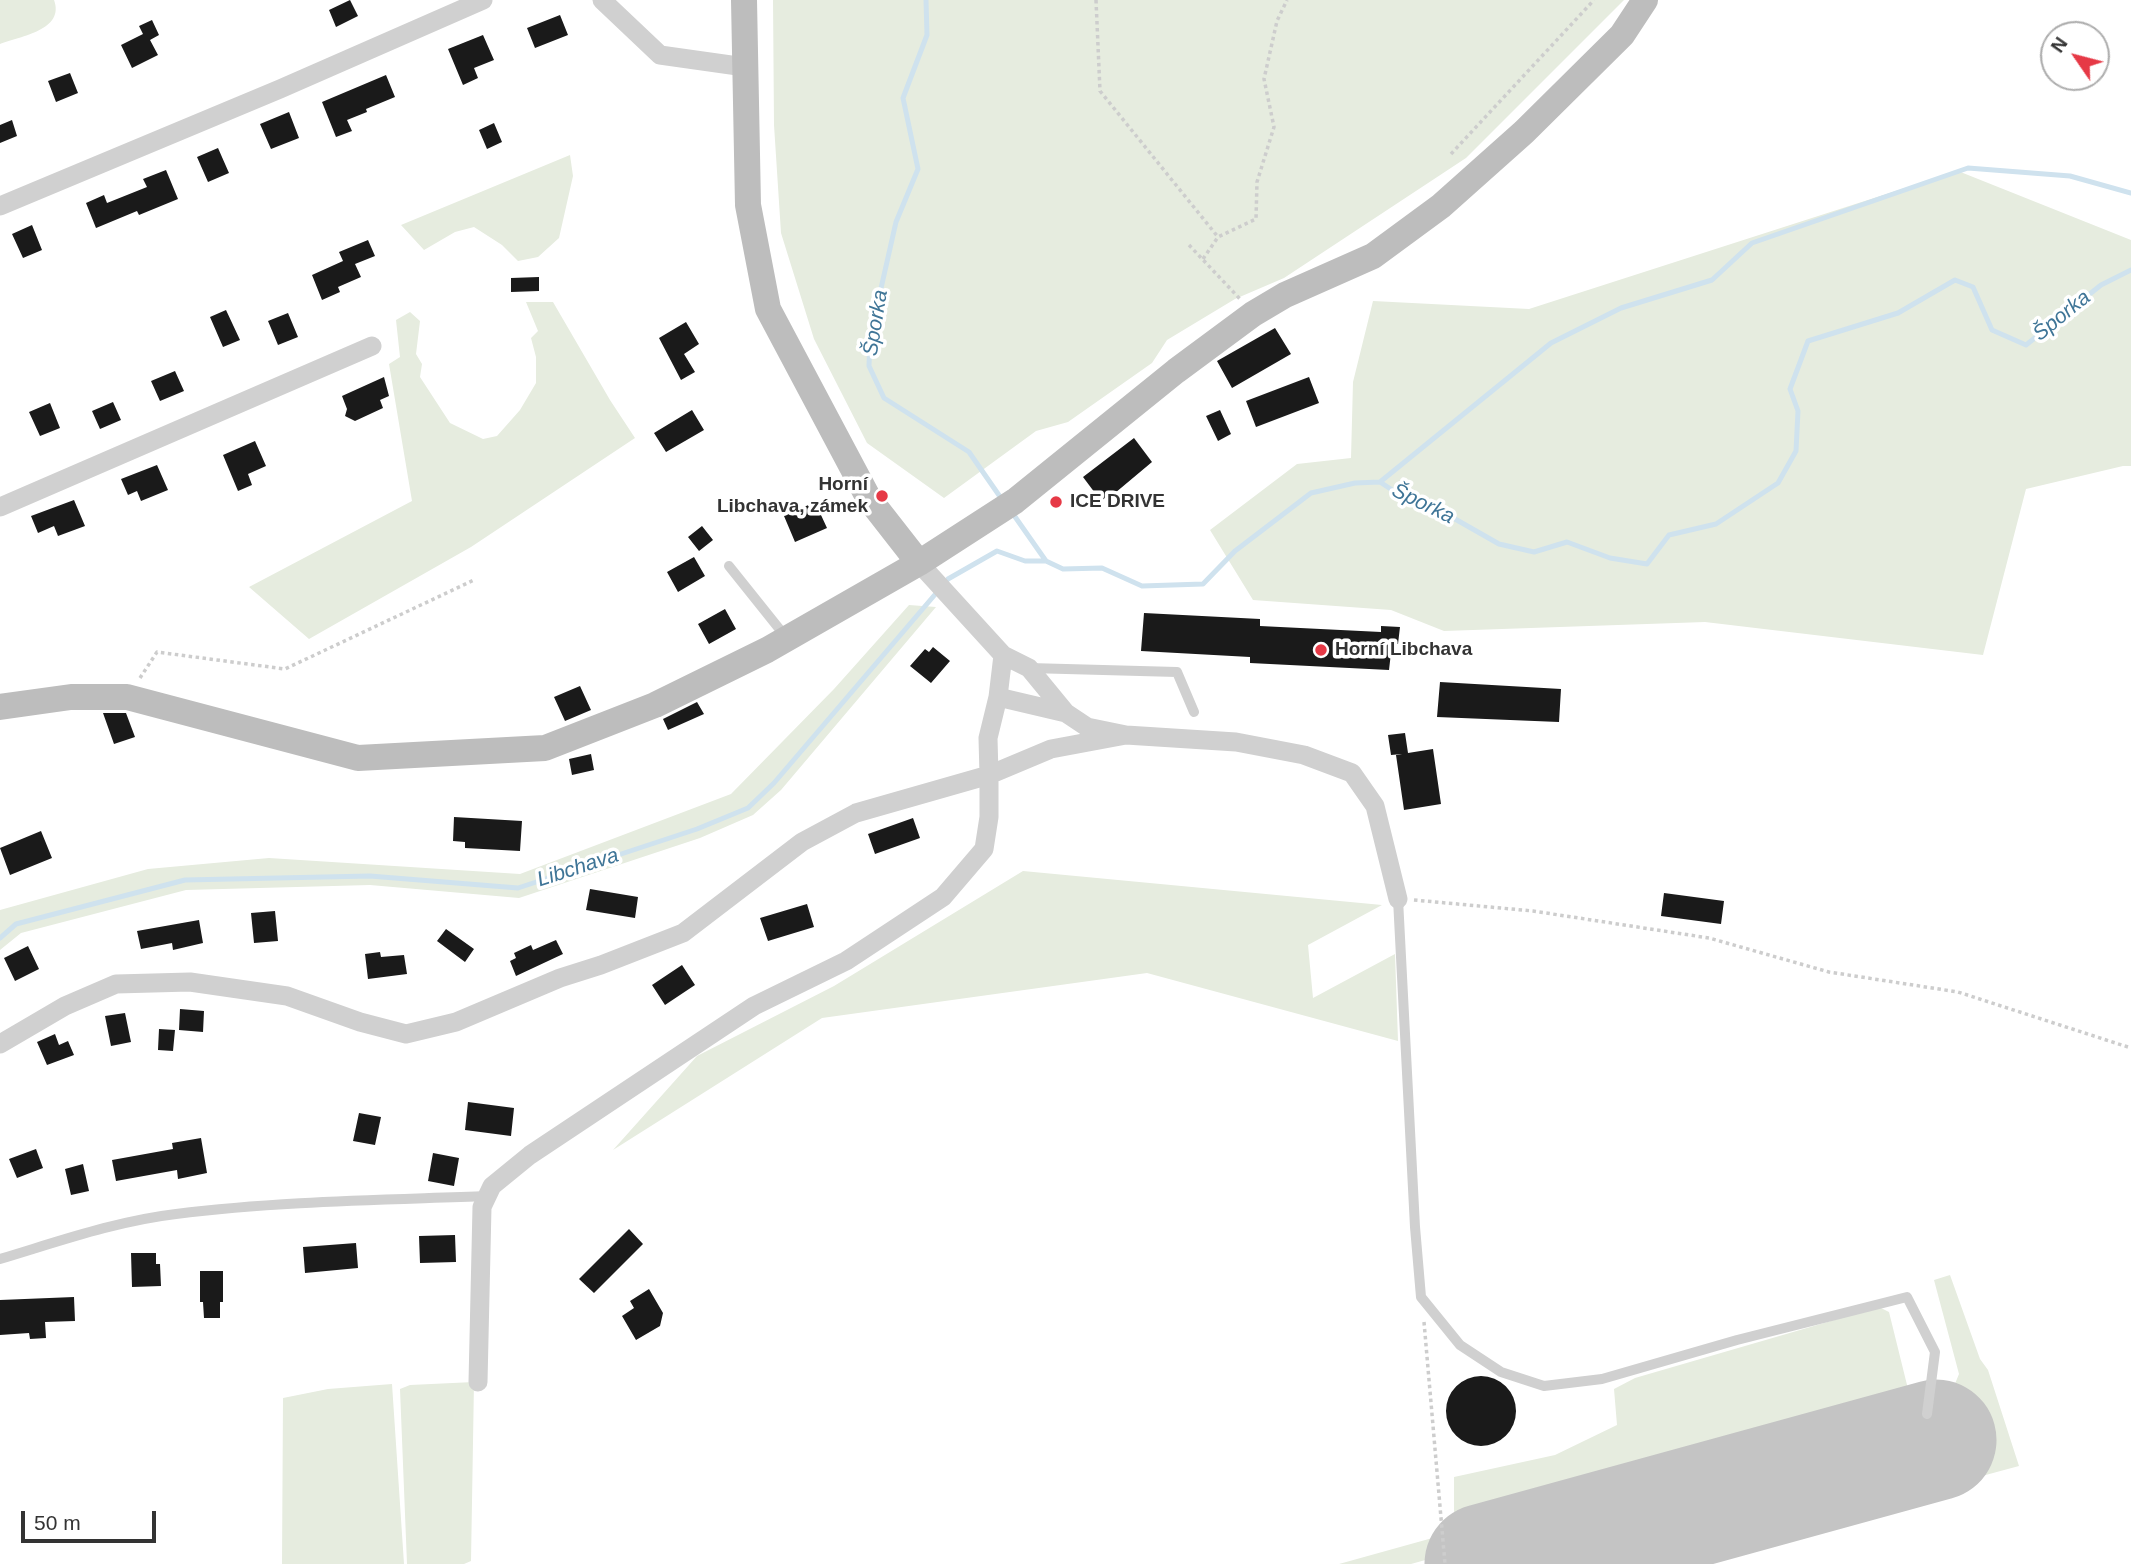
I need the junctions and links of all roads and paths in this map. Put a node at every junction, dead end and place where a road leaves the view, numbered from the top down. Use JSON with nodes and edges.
{"nodes":[{"id":1,"x":483,"y":0,"type":"edge"},
{"id":2,"x":602,"y":0,"type":"edge"},
{"id":3,"x":744,"y":0,"type":"edge"},
{"id":4,"x":1096,"y":0,"type":"edge"},
{"id":5,"x":1287,"y":0,"type":"edge"},
{"id":6,"x":1594,"y":0,"type":"edge"},
{"id":7,"x":1645,"y":0,"type":"edge"},
{"id":8,"x":745,"y":67,"type":"junction"},
{"id":9,"x":1451,"y":154,"type":"dead end"},
{"id":10,"x":0,"y":206,"type":"edge"},
{"id":11,"x":1218,"y":237,"type":"junction"},
{"id":12,"x":1189,"y":245,"type":"dead end"},
{"id":13,"x":1203,"y":259,"type":"junction"},
{"id":14,"x":1253,"y":314,"type":"junction"},
{"id":15,"x":372,"y":345,"type":"dead end"},
{"id":16,"x":0,"y":507,"type":"edge"},
{"id":17,"x":729,"y":566,"type":"dead end"},
{"id":18,"x":926,"y":571,"type":"junction"},
{"id":19,"x":474,"y":580,"type":"dead end"},
{"id":20,"x":788,"y":639,"type":"junction"},
{"id":21,"x":1003,"y":655,"type":"junction"},
{"id":22,"x":1029,"y":668,"type":"junction"},
{"id":23,"x":127,"y":697,"type":"junction"},
{"id":24,"x":998,"y":697,"type":"junction"},
{"id":25,"x":0,"y":707,"type":"edge"},
{"id":26,"x":1194,"y":712,"type":"dead end"},
{"id":27,"x":1066,"y":713,"type":"junction"},
{"id":28,"x":1126,"y":735,"type":"junction"},
{"id":29,"x":989,"y":775,"type":"junction"},
{"id":30,"x":1398,"y":899,"type":"junction"},
{"id":31,"x":0,"y":1044,"type":"edge"},
{"id":32,"x":2131,"y":1048,"type":"edge"},
{"id":33,"x":487,"y":1196,"type":"junction"},
{"id":34,"x":0,"y":1259,"type":"edge"},
{"id":35,"x":1421,"y":1297,"type":"junction"},
{"id":36,"x":478,"y":1382,"type":"dead end"},
{"id":37,"x":1927,"y":1414,"type":"dead end"},
{"id":38,"x":1445,"y":1564,"type":"edge"}],
"edges":[{"from":1,"to":10,"type":"street"},
{"from":2,"to":8,"type":"street"},
{"from":3,"to":8,"type":"street"},
{"from":4,"to":11,"type":"path"},
{"from":5,"to":11,"type":"path"},
{"from":6,"to":9,"type":"path"},
{"from":7,"to":14,"type":"street"},
{"from":8,"to":18,"type":"street"},
{"from":11,"to":13,"type":"path"},
{"from":12,"to":13,"type":"path"},
{"from":13,"to":14,"type":"path"},
{"from":14,"to":18,"type":"street"},
{"from":15,"to":16,"type":"street"},
{"from":17,"to":20,"type":"lane"},
{"from":18,"to":20,"type":"street"},
{"from":18,"to":21,"type":"street"},
{"from":19,"to":23,"type":"path"},
{"from":20,"to":23,"type":"street"},
{"from":21,"to":22,"type":"street"},
{"from":21,"to":24,"type":"street"},
{"from":22,"to":26,"type":"lane"},
{"from":22,"to":27,"type":"street"},
{"from":23,"to":25,"type":"street"},
{"from":24,"to":27,"type":"street"},
{"from":24,"to":29,"type":"street"},
{"from":27,"to":28,"type":"street"},
{"from":28,"to":29,"type":"street"},
{"from":28,"to":30,"type":"street"},
{"from":29,"to":31,"type":"street"},
{"from":29,"to":33,"type":"street"},
{"from":30,"to":32,"type":"path"},
{"from":30,"to":35,"type":"lane"},
{"from":33,"to":34,"type":"lane"},
{"from":33,"to":36,"type":"street"},
{"from":35,"to":37,"type":"lane"},
{"from":35,"to":38,"type":"path"}]}
